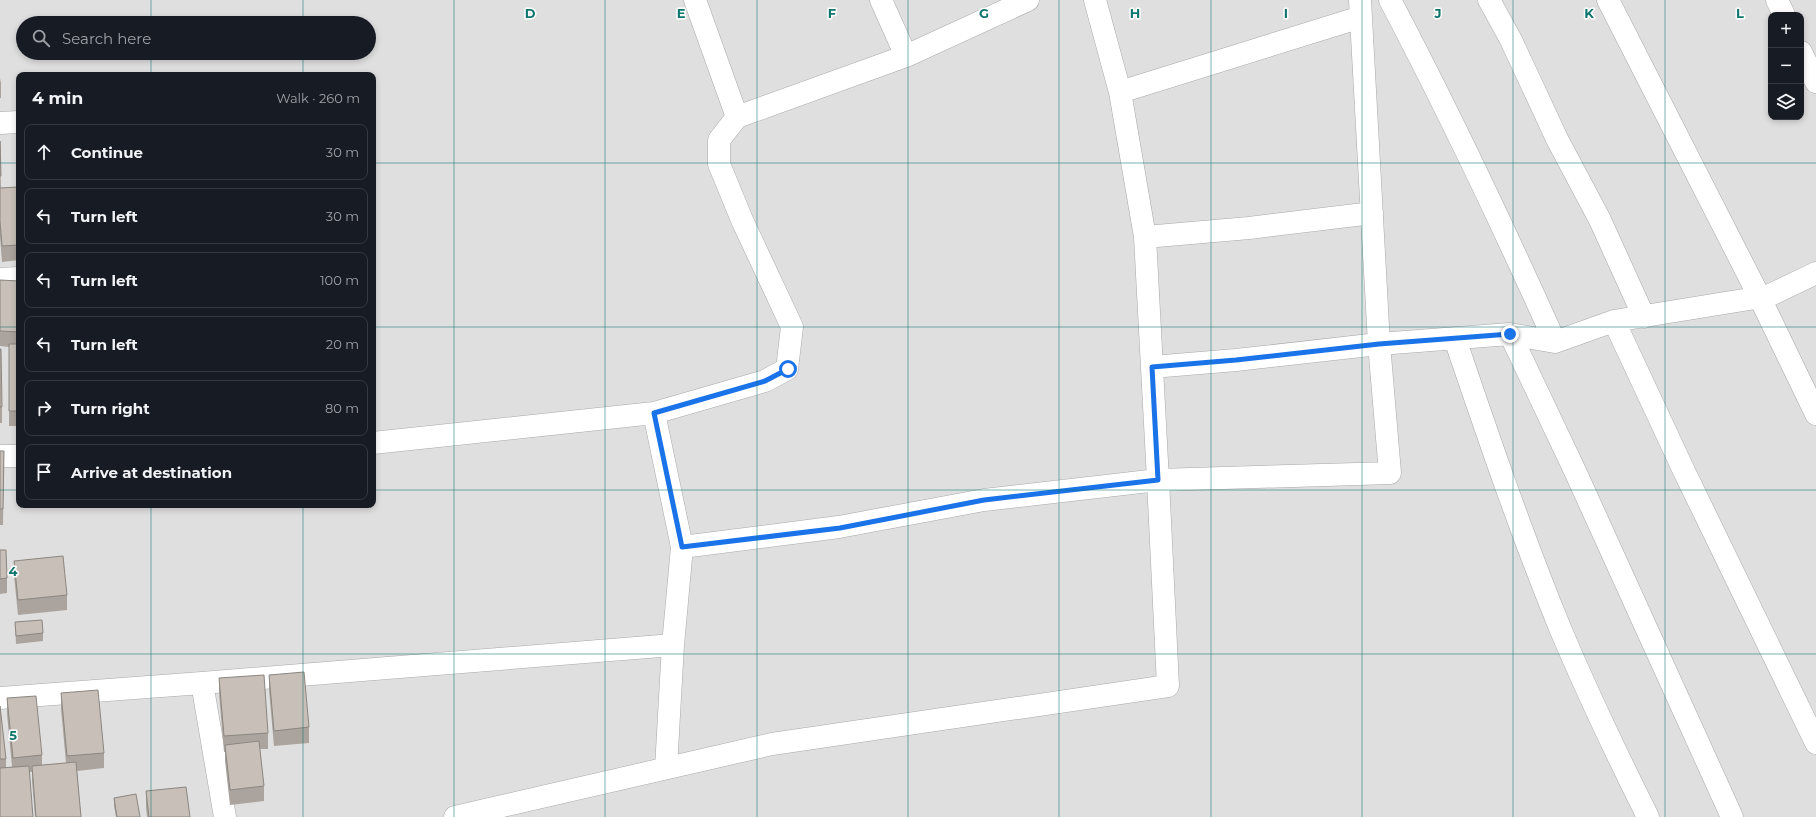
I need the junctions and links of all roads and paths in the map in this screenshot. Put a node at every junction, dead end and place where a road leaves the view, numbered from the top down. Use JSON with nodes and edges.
{"nodes":[{"id":1,"x":695,"y":0,"type":"edge"},
{"id":2,"x":881,"y":0,"type":"edge"},
{"id":3,"x":1028,"y":0,"type":"edge"},
{"id":4,"x":1095,"y":0,"type":"edge"},
{"id":5,"x":1390,"y":0,"type":"edge"},
{"id":6,"x":1489,"y":0,"type":"edge"},
{"id":7,"x":1608,"y":0,"type":"edge"},
{"id":8,"x":1777,"y":0,"type":"edge"},
{"id":9,"x":1360,"y":9,"type":"edge"},
{"id":10,"x":1783,"y":12,"type":"edge"},
{"id":11,"x":906,"y":56,"type":"junction"},
{"id":12,"x":1804,"y":58,"type":"edge"},
{"id":13,"x":1816,"y":82,"type":"edge"},
{"id":14,"x":1120,"y":92,"type":"junction"},
{"id":15,"x":737,"y":117,"type":"junction"},
{"id":16,"x":16,"y":122,"type":"edge"},
{"id":17,"x":0,"y":123,"type":"edge"},
{"id":18,"x":1372,"y":213,"type":"junction"},
{"id":19,"x":1145,"y":237,"type":"junction"},
{"id":20,"x":1816,"y":274,"type":"edge"},
{"id":21,"x":16,"y":278,"type":"edge"},
{"id":22,"x":0,"y":279,"type":"edge"},
{"id":23,"x":1760,"y":298,"type":"junction"},
{"id":24,"x":1644,"y":317,"type":"junction"},
{"id":25,"x":1614,"y":321,"type":"junction"},
{"id":26,"x":1510,"y":334,"type":"junction"},
{"id":27,"x":1455,"y":339,"type":"junction"},
{"id":28,"x":1555,"y":342,"type":"junction"},
{"id":29,"x":1379,"y":344,"type":"junction"},
{"id":30,"x":1152,"y":367,"type":"junction"},
{"id":31,"x":654,"y":413,"type":"junction"},
{"id":32,"x":1816,"y":414,"type":"edge"},
{"id":33,"x":376,"y":442,"type":"edge"},
{"id":34,"x":0,"y":456,"type":"edge"},
{"id":35,"x":16,"y":456,"type":"edge"},
{"id":36,"x":1158,"y":480,"type":"junction"},
{"id":37,"x":682,"y":547,"type":"junction"},
{"id":38,"x":673,"y":645,"type":"junction"},
{"id":39,"x":202,"y":684,"type":"junction"},
{"id":40,"x":0,"y":698,"type":"edge"},
{"id":41,"x":1816,"y":743,"type":"edge"},
{"id":42,"x":666,"y":768,"type":"junction"},
{"id":43,"x":225,"y":817,"type":"edge"},
{"id":44,"x":455,"y":817,"type":"edge"},
{"id":45,"x":1648,"y":817,"type":"edge"},
{"id":46,"x":1732,"y":817,"type":"edge"}],
"edges":[{"from":1,"to":15,"type":"street"},
{"from":2,"to":11,"type":"street"},
{"from":3,"to":11,"type":"street"},
{"from":4,"to":14,"type":"street"},
{"from":5,"to":28,"type":"street"},
{"from":6,"to":24,"type":"street"},
{"from":7,"to":23,"type":"street"},
{"from":8,"to":10,"type":"street"},
{"from":9,"to":14,"type":"street"},
{"from":9,"to":18,"type":"street"},
{"from":11,"to":15,"type":"street"},
{"from":12,"to":13,"type":"street"},
{"from":14,"to":19,"type":"street"},
{"from":15,"to":31,"type":"street"},
{"from":16,"to":17,"type":"street"},
{"from":18,"to":19,"type":"street"},
{"from":18,"to":29,"type":"street"},
{"from":19,"to":30,"type":"street"},
{"from":20,"to":23,"type":"street"},
{"from":21,"to":22,"type":"street"},
{"from":23,"to":24,"type":"street"},
{"from":23,"to":32,"type":"street"},
{"from":24,"to":25,"type":"street"},
{"from":25,"to":28,"type":"street"},
{"from":25,"to":41,"type":"street"},
{"from":26,"to":27,"type":"street"},
{"from":26,"to":28,"type":"street"},
{"from":26,"to":46,"type":"street"},
{"from":27,"to":29,"type":"street"},
{"from":27,"to":45,"type":"street"},
{"from":29,"to":30,"type":"street"},
{"from":29,"to":36,"type":"street"},
{"from":30,"to":36,"type":"street"},
{"from":31,"to":33,"type":"street"},
{"from":31,"to":37,"type":"street"},
{"from":34,"to":35,"type":"street"},
{"from":36,"to":37,"type":"street"},
{"from":36,"to":42,"type":"street"},
{"from":37,"to":38,"type":"street"},
{"from":38,"to":39,"type":"street"},
{"from":38,"to":42,"type":"street"},
{"from":39,"to":40,"type":"street"},
{"from":39,"to":43,"type":"street"},
{"from":42,"to":44,"type":"street"}]}
